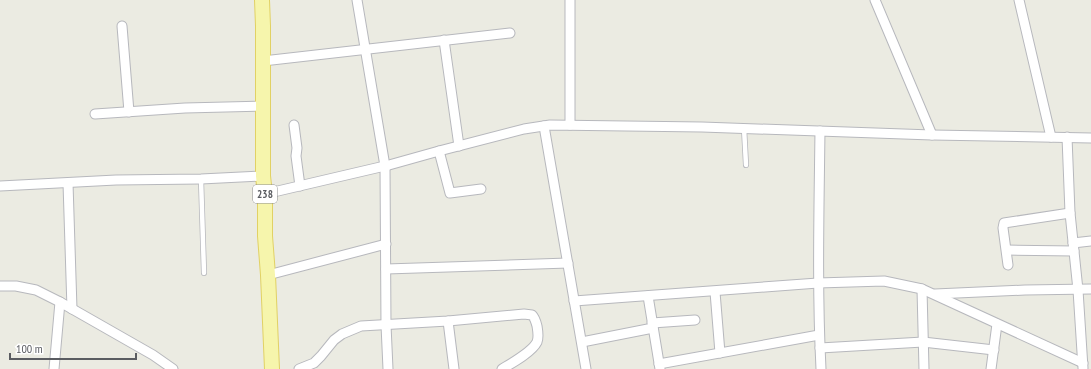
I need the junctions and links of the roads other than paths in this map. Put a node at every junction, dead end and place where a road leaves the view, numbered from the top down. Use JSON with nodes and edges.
{"nodes":[{"id":1,"x":262,"y":0,"type":"edge"},
{"id":2,"x":357,"y":0,"type":"edge"},
{"id":3,"x":570,"y":0,"type":"edge"},
{"id":4,"x":875,"y":0,"type":"edge"},
{"id":5,"x":1019,"y":0,"type":"edge"},
{"id":6,"x":122,"y":26,"type":"dead end"},
{"id":7,"x":510,"y":33,"type":"dead end"},
{"id":8,"x":444,"y":40,"type":"junction"},
{"id":9,"x":364,"y":50,"type":"junction"},
{"id":10,"x":263,"y":61,"type":"junction"},
{"id":11,"x":263,"y":106,"type":"junction"},
{"id":12,"x":128,"y":112,"type":"junction"},
{"id":13,"x":95,"y":114,"type":"dead end"},
{"id":14,"x":294,"y":125,"type":"dead end"},
{"id":15,"x":570,"y":125,"type":"junction"},
{"id":16,"x":544,"y":126,"type":"junction"},
{"id":17,"x":744,"y":128,"type":"junction"},
{"id":18,"x":820,"y":130,"type":"junction"},
{"id":19,"x":932,"y":135,"type":"junction"},
{"id":20,"x":1051,"y":137,"type":"junction"},
{"id":21,"x":1067,"y":137,"type":"junction"},
{"id":22,"x":1091,"y":138,"type":"edge"},
{"id":23,"x":459,"y":146,"type":"junction"},
{"id":24,"x":439,"y":151,"type":"junction"},
{"id":25,"x":746,"y":164,"type":"dead end"},
{"id":26,"x":384,"y":166,"type":"junction"},
{"id":27,"x":263,"y":176,"type":"junction"},
{"id":28,"x":201,"y":179,"type":"junction"},
{"id":29,"x":68,"y":183,"type":"junction"},
{"id":30,"x":0,"y":186,"type":"edge"},
{"id":31,"x":300,"y":186,"type":"junction"},
{"id":32,"x":481,"y":189,"type":"dead end"},
{"id":33,"x":265,"y":194,"type":"junction"},
{"id":34,"x":1070,"y":213,"type":"junction"},
{"id":35,"x":1091,"y":241,"type":"edge"},
{"id":36,"x":386,"y":244,"type":"junction"},
{"id":37,"x":1073,"y":247,"type":"junction"},
{"id":38,"x":1007,"y":250,"type":"junction"},
{"id":39,"x":568,"y":263,"type":"junction"},
{"id":40,"x":1008,"y":265,"type":"dead end"},
{"id":41,"x":386,"y":269,"type":"junction"},
{"id":42,"x":204,"y":273,"type":"dead end"},
{"id":43,"x":268,"y":275,"type":"junction"},
{"id":44,"x":818,"y":283,"type":"junction"},
{"id":45,"x":0,"y":286,"type":"edge"},
{"id":46,"x":922,"y":289,"type":"junction"},
{"id":47,"x":1091,"y":289,"type":"edge"},
{"id":48,"x":1078,"y":290,"type":"junction"},
{"id":49,"x":715,"y":292,"type":"junction"},
{"id":50,"x":934,"y":294,"type":"junction"},
{"id":51,"x":648,"y":296,"type":"junction"},
{"id":52,"x":574,"y":301,"type":"junction"},
{"id":53,"x":60,"y":302,"type":"junction"},
{"id":54,"x":72,"y":309,"type":"junction"},
{"id":55,"x":694,"y":320,"type":"dead end"},
{"id":56,"x":448,"y":321,"type":"junction"},
{"id":57,"x":997,"y":324,"type":"junction"},
{"id":58,"x":386,"y":325,"type":"junction"},
{"id":59,"x":653,"y":326,"type":"junction"},
{"id":60,"x":819,"y":335,"type":"junction"},
{"id":61,"x":582,"y":342,"type":"junction"},
{"id":62,"x":923,"y":342,"type":"junction"},
{"id":63,"x":820,"y":348,"type":"junction"},
{"id":64,"x":994,"y":350,"type":"junction"},
{"id":65,"x":720,"y":353,"type":"junction"},
{"id":66,"x":511,"y":366,"type":"edge"},
{"id":67,"x":1083,"y":366,"type":"edge"},
{"id":68,"x":660,"y":367,"type":"edge"},
{"id":69,"x":54,"y":369,"type":"edge"},
{"id":70,"x":174,"y":369,"type":"edge"},
{"id":71,"x":272,"y":369,"type":"edge"},
{"id":72,"x":299,"y":369,"type":"edge"},
{"id":73,"x":388,"y":369,"type":"edge"},
{"id":74,"x":454,"y":369,"type":"edge"},
{"id":75,"x":502,"y":369,"type":"edge"},
{"id":76,"x":586,"y":369,"type":"edge"},
{"id":77,"x":821,"y":369,"type":"edge"},
{"id":78,"x":924,"y":369,"type":"edge"},
{"id":79,"x":991,"y":369,"type":"edge"}],
"edges":[{"from":1,"to":10,"type":"main road","number":"238"},
{"from":2,"to":9,"type":"street"},
{"from":3,"to":15,"type":"street"},
{"from":4,"to":19,"type":"street"},
{"from":5,"to":20,"type":"street"},
{"from":6,"to":12,"type":"street"},
{"from":7,"to":8,"type":"street"},
{"from":8,"to":9,"type":"street"},
{"from":8,"to":23,"type":"street"},
{"from":9,"to":10,"type":"street"},
{"from":9,"to":26,"type":"street"},
{"from":10,"to":11,"type":"main road","number":"238"},
{"from":11,"to":12,"type":"street"},
{"from":11,"to":27,"type":"main road","number":"238"},
{"from":12,"to":13,"type":"street"},
{"from":14,"to":31,"type":"street"},
{"from":15,"to":16,"type":"street"},
{"from":15,"to":17,"type":"street"},
{"from":16,"to":23,"type":"street"},
{"from":16,"to":39,"type":"street"},
{"from":17,"to":18,"type":"street"},
{"from":17,"to":25,"type":"lane"},
{"from":18,"to":19,"type":"street"},
{"from":18,"to":44,"type":"street"},
{"from":19,"to":20,"type":"street"},
{"from":20,"to":21,"type":"street"},
{"from":21,"to":22,"type":"street"},
{"from":21,"to":34,"type":"street"},
{"from":23,"to":24,"type":"street"},
{"from":24,"to":26,"type":"street"},
{"from":24,"to":32,"type":"street"},
{"from":26,"to":31,"type":"street"},
{"from":26,"to":36,"type":"street"},
{"from":27,"to":28,"type":"street"},
{"from":27,"to":33,"type":"main road","number":"238"},
{"from":28,"to":29,"type":"street"},
{"from":28,"to":42,"type":"lane"},
{"from":29,"to":30,"type":"street"},
{"from":29,"to":54,"type":"street"},
{"from":31,"to":33,"type":"street"},
{"from":33,"to":43,"type":"main road","number":"238"},
{"from":34,"to":37,"type":"street"},
{"from":34,"to":38,"type":"street"},
{"from":35,"to":37,"type":"street"},
{"from":36,"to":41,"type":"street"},
{"from":36,"to":43,"type":"street"},
{"from":37,"to":38,"type":"street"},
{"from":37,"to":48,"type":"street"},
{"from":38,"to":40,"type":"street"},
{"from":39,"to":41,"type":"street"},
{"from":39,"to":52,"type":"street"},
{"from":41,"to":58,"type":"street"},
{"from":43,"to":71,"type":"main road","number":"238"},
{"from":44,"to":46,"type":"street"},
{"from":44,"to":49,"type":"street"},
{"from":44,"to":60,"type":"street"},
{"from":45,"to":53,"type":"street"},
{"from":46,"to":50,"type":"street"},
{"from":46,"to":62,"type":"street"},
{"from":47,"to":48,"type":"street"},
{"from":48,"to":50,"type":"street"},
{"from":48,"to":67,"type":"street"},
{"from":49,"to":51,"type":"street"},
{"from":49,"to":65,"type":"street"},
{"from":50,"to":57,"type":"street"},
{"from":51,"to":52,"type":"street"},
{"from":51,"to":59,"type":"street"},
{"from":52,"to":61,"type":"street"},
{"from":53,"to":54,"type":"street"},
{"from":53,"to":69,"type":"street"},
{"from":54,"to":70,"type":"street"},
{"from":55,"to":59,"type":"street"},
{"from":56,"to":58,"type":"street"},
{"from":56,"to":66,"type":"street"},
{"from":56,"to":74,"type":"street"},
{"from":57,"to":64,"type":"street"},
{"from":57,"to":67,"type":"street"},
{"from":58,"to":72,"type":"street"},
{"from":58,"to":73,"type":"street"},
{"from":59,"to":61,"type":"street"},
{"from":59,"to":68,"type":"street"},
{"from":60,"to":63,"type":"street"},
{"from":60,"to":65,"type":"street"},
{"from":61,"to":76,"type":"street"},
{"from":62,"to":63,"type":"street"},
{"from":62,"to":64,"type":"street"},
{"from":62,"to":78,"type":"street"},
{"from":63,"to":77,"type":"street"},
{"from":64,"to":79,"type":"street"},
{"from":65,"to":68,"type":"street"},
{"from":66,"to":75,"type":"street"}]}
